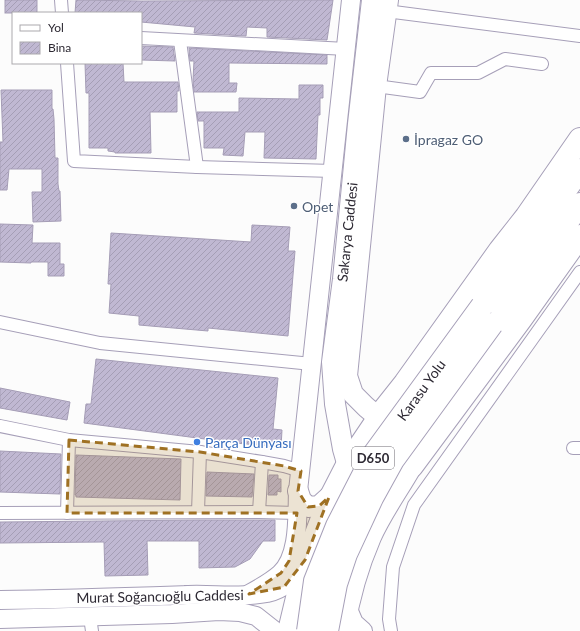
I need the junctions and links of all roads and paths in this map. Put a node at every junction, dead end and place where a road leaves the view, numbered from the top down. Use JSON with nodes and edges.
{"nodes":[{"id":1,"x":61,"y":0,"type":"edge"},
{"id":2,"x":351,"y":0,"type":"edge"},
{"id":3,"x":382,"y":4,"type":"edge"},
{"id":4,"x":62,"y":12,"type":"edge"},
{"id":5,"x":580,"y":36,"type":"edge"},
{"id":6,"x":142,"y":38,"type":"edge"},
{"id":7,"x":180,"y":41,"type":"junction"},
{"id":8,"x":346,"y":49,"type":"junction"},
{"id":9,"x":67,"y":64,"type":"edge"},
{"id":10,"x":542,"y":64,"type":"dead end"},
{"id":11,"x":376,"y":86,"type":"junction"},
{"id":12,"x":580,"y":139,"type":"edge"},
{"id":13,"x":197,"y":167,"type":"junction"},
{"id":14,"x":580,"y":170,"type":"edge"},
{"id":15,"x":333,"y":171,"type":"junction"},
{"id":16,"x":580,"y":204,"type":"edge"},
{"id":17,"x":580,"y":236,"type":"edge"},
{"id":18,"x":580,"y":272,"type":"edge"},
{"id":19,"x":487,"y":315,"type":"junction"},
{"id":20,"x":0,"y":322,"type":"edge"},
{"id":21,"x":312,"y":364,"type":"junction"},
{"id":22,"x":378,"y":417,"type":"junction"},
{"id":23,"x":0,"y":426,"type":"edge"},
{"id":24,"x":69,"y":440,"type":"junction"},
{"id":25,"x":200,"y":452,"type":"junction"},
{"id":26,"x":262,"y":462,"type":"junction"},
{"id":27,"x":347,"y":464,"type":"junction"},
{"id":28,"x":412,"y":466,"type":"junction"},
{"id":29,"x":300,"y":471,"type":"junction"},
{"id":30,"x":298,"y":491,"type":"junction"},
{"id":31,"x":330,"y":497,"type":"junction"},
{"id":32,"x":387,"y":508,"type":"junction"},
{"id":33,"x":198,"y":512,"type":"junction"},
{"id":34,"x":259,"y":512,"type":"junction"},
{"id":35,"x":0,"y":513,"type":"edge"},
{"id":36,"x":67,"y":513,"type":"junction"},
{"id":37,"x":297,"y":513,"type":"junction"},
{"id":38,"x":318,"y":525,"type":"junction"},
{"id":39,"x":305,"y":560,"type":"junction"},
{"id":40,"x":250,"y":594,"type":"junction"},
{"id":41,"x":0,"y":600,"type":"edge"},
{"id":42,"x":348,"y":609,"type":"junction"},
{"id":43,"x":0,"y":619,"type":"edge"},
{"id":44,"x":91,"y":624,"type":"edge"},
{"id":45,"x":275,"y":631,"type":"edge"},
{"id":46,"x":288,"y":631,"type":"edge"},
{"id":47,"x":308,"y":631,"type":"edge"},
{"id":48,"x":327,"y":631,"type":"edge"},
{"id":49,"x":344,"y":631,"type":"edge"},
{"id":50,"x":363,"y":631,"type":"edge"},
{"id":51,"x":391,"y":631,"type":"edge"}],
"edges":[{"from":1,"to":4,"type":"street"},
{"from":2,"to":8,"type":"main road"},
{"from":3,"to":5,"type":"street"},
{"from":3,"to":11,"type":"main road","name":"Sakarya Caddesi"},
{"from":3,"to":27,"type":"main road","name":"Sakarya Caddesi"},
{"from":6,"to":7,"type":"street"},
{"from":7,"to":8,"type":"street"},
{"from":7,"to":13,"type":"street"},
{"from":8,"to":15,"type":"main road"},
{"from":9,"to":13,"type":"street"},
{"from":10,"to":11,"type":"street"},
{"from":11,"to":22,"type":"main road","name":"Sakarya Caddesi"},
{"from":12,"to":22,"type":"highway"},
{"from":13,"to":15,"type":"street"},
{"from":14,"to":19,"type":"highway","name":"Karasu Yolu","number":"D650"},
{"from":15,"to":21,"type":"main road"},
{"from":16,"to":19,"type":"highway","name":"Karasu Yolu","number":"D650"},
{"from":17,"to":28,"type":"highway"},
{"from":18,"to":51,"type":"street"},
{"from":19,"to":47,"type":"highway","name":"Karasu Yolu","number":"D650","bridge":true},
{"from":19,"to":48,"type":"highway","name":"Karasu Yolu","number":"D650","bridge":true},
{"from":20,"to":21,"type":"street"},
{"from":21,"to":29,"type":"main road"},
{"from":22,"to":27,"type":"main road"},
{"from":22,"to":28,"type":"main road","name":"Sakarya Caddesi"},
{"from":23,"to":24,"type":"street"},
{"from":24,"to":25,"type":"street"},
{"from":24,"to":36,"type":"street"},
{"from":25,"to":26,"type":"street"},
{"from":25,"to":33,"type":"street"},
{"from":26,"to":29,"type":"street"},
{"from":26,"to":34,"type":"street"},
{"from":27,"to":31,"type":"main road"},
{"from":27,"to":32,"type":"main road","name":"Sakarya Caddesi"},
{"from":28,"to":32,"type":"main road"},
{"from":29,"to":30,"type":"main road"},
{"from":30,"to":31,"type":"main road"},
{"from":30,"to":37,"type":"main road"},
{"from":31,"to":38,"type":"main road"},
{"from":32,"to":42,"type":"main road"},
{"from":33,"to":34,"type":"street"},
{"from":33,"to":36,"type":"street"},
{"from":34,"to":37,"type":"street"},
{"from":35,"to":36,"type":"street"},
{"from":37,"to":38,"type":"main road"},
{"from":37,"to":40,"type":"main road"},
{"from":38,"to":39,"type":"main road"},
{"from":39,"to":40,"type":"main road","name":"Murat Soğancıoğlu Caddesi"},
{"from":39,"to":46,"type":"main road"},
{"from":40,"to":41,"type":"main road","name":"Murat Soğancıoğlu Caddesi"},
{"from":42,"to":49,"type":"main road"},
{"from":42,"to":50,"type":"main road"},
{"from":43,"to":44,"type":"main road","name":"Murat Soğancıoğlu Caddesi"},
{"from":44,"to":45,"type":"main road","name":"Murat Soğancıoğlu Caddesi"}]}
